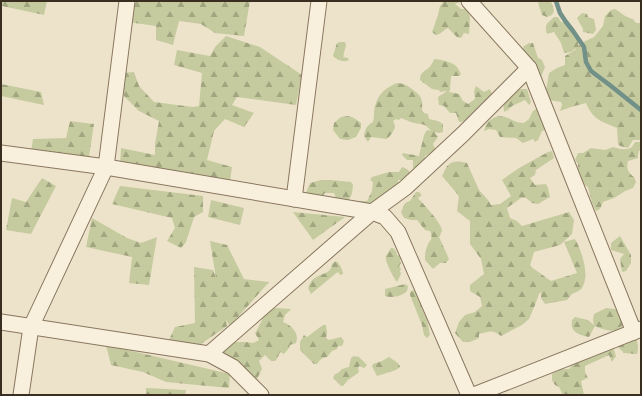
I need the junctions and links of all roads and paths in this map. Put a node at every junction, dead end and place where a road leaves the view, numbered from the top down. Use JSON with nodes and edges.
{"nodes":[{"id":1,"x":128,"y":1,"type":"edge"},
{"id":2,"x":319,"y":1,"type":"edge"},
{"id":3,"x":469,"y":1,"type":"edge"},
{"id":4,"x":529,"y":68,"type":"junction"},
{"id":5,"x":1,"y":153,"type":"edge"},
{"id":6,"x":106,"y":167,"type":"junction"},
{"id":7,"x":294,"y":199,"type":"junction"},
{"id":8,"x":372,"y":212,"type":"junction"},
{"id":9,"x":1,"y":322,"type":"edge"},
{"id":10,"x":31,"y":327,"type":"junction"},
{"id":11,"x":638,"y":330,"type":"edge"},
{"id":12,"x":209,"y":354,"type":"junction"},
{"id":13,"x":21,"y":395,"type":"edge"},
{"id":14,"x":261,"y":395,"type":"edge"},
{"id":15,"x":469,"y":395,"type":"edge"},
{"id":16,"x":474,"y":395,"type":"edge"}],
"edges":[{"from":1,"to":6,"type":"street"},
{"from":2,"to":7,"type":"street"},
{"from":3,"to":4,"type":"street"},
{"from":4,"to":8,"type":"street"},
{"from":4,"to":11,"type":"street"},
{"from":5,"to":6,"type":"street"},
{"from":6,"to":7,"type":"street"},
{"from":6,"to":10,"type":"street"},
{"from":7,"to":8,"type":"street"},
{"from":8,"to":12,"type":"street"},
{"from":8,"to":15,"type":"street"},
{"from":9,"to":10,"type":"street"},
{"from":10,"to":12,"type":"street"},
{"from":10,"to":13,"type":"street"},
{"from":11,"to":16,"type":"street"},
{"from":12,"to":14,"type":"street"}]}
